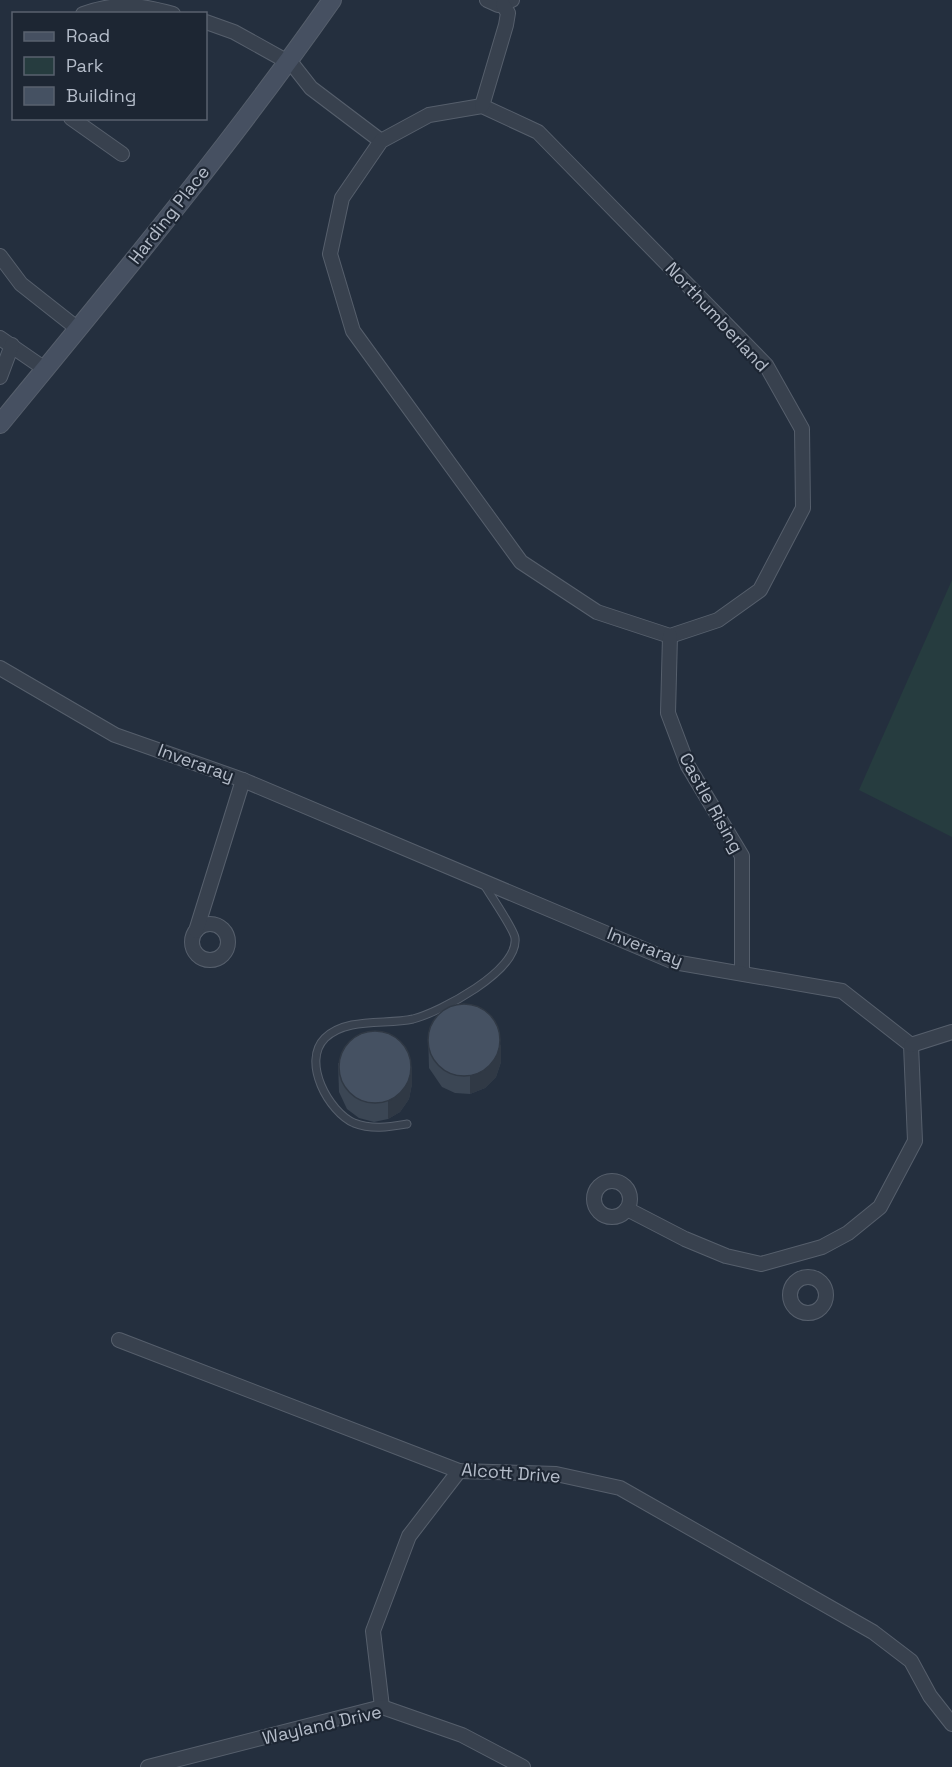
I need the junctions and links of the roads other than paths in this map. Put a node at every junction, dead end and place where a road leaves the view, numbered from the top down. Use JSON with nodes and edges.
{"nodes":[{"id":1,"x":332,"y":0,"type":"edge"},
{"id":2,"x":487,"y":0,"type":"edge"},
{"id":3,"x":507,"y":2,"type":"edge"},
{"id":4,"x":90,"y":12,"type":"edge"},
{"id":5,"x":165,"y":12,"type":"edge"},
{"id":6,"x":207,"y":22,"type":"edge"},
{"id":7,"x":289,"y":61,"type":"junction"},
{"id":8,"x":482,"y":106,"type":"junction"},
{"id":9,"x":74,"y":120,"type":"edge"},
{"id":10,"x":381,"y":141,"type":"junction"},
{"id":11,"x":122,"y":154,"type":"dead end"},
{"id":12,"x":0,"y":256,"type":"edge"},
{"id":13,"x":78,"y":329,"type":"junction"},
{"id":14,"x":6,"y":342,"type":"edge"},
{"id":15,"x":45,"y":369,"type":"junction"},
{"id":16,"x":0,"y":377,"type":"edge"},
{"id":17,"x":0,"y":424,"type":"edge"},
{"id":18,"x":670,"y":636,"type":"junction"},
{"id":19,"x":0,"y":668,"type":"edge"},
{"id":20,"x":243,"y":780,"type":"junction"},
{"id":21,"x":481,"y":880,"type":"junction"},
{"id":22,"x":196,"y":931,"type":"dead end"},
{"id":23,"x":742,"y":973,"type":"junction"},
{"id":24,"x":952,"y":1032,"type":"edge"},
{"id":25,"x":911,"y":1045,"type":"junction"},
{"id":26,"x":407,"y":1124,"type":"dead end"},
{"id":27,"x":627,"y":1209,"type":"dead end"},
{"id":28,"x":797,"y":1254,"type":"junction"},
{"id":29,"x":803,"y":1278,"type":"dead end"},
{"id":30,"x":119,"y":1340,"type":"dead end"},
{"id":31,"x":459,"y":1471,"type":"junction"},
{"id":32,"x":382,"y":1707,"type":"junction"},
{"id":33,"x":952,"y":1724,"type":"edge"},
{"id":34,"x":148,"y":1767,"type":"edge"},
{"id":35,"x":523,"y":1767,"type":"edge"}],
"edges":[{"from":1,"to":7,"type":"main road","name":"Harding Place"},
{"from":2,"to":3,"type":"street"},
{"from":3,"to":8,"type":"street"},
{"from":4,"to":5,"type":"street"},
{"from":6,"to":7,"type":"street"},
{"from":7,"to":10,"type":"street"},
{"from":7,"to":13,"type":"main road","name":"Harding Place"},
{"from":8,"to":10,"type":"street"},
{"from":8,"to":18,"type":"street","name":"Northumberland"},
{"from":9,"to":11,"type":"street"},
{"from":10,"to":18,"type":"street"},
{"from":12,"to":13,"type":"street"},
{"from":13,"to":15,"type":"main road","name":"Harding Place"},
{"from":14,"to":15,"type":"street"},
{"from":14,"to":16,"type":"street"},
{"from":15,"to":17,"type":"main road","name":"Harding Place"},
{"from":18,"to":23,"type":"street","name":"Castle Rising"},
{"from":19,"to":20,"type":"street","name":"Inveraray"},
{"from":20,"to":21,"type":"street","name":"Inveraray"},
{"from":20,"to":22,"type":"street"},
{"from":21,"to":23,"type":"street","name":"Inveraray"},
{"from":21,"to":26,"type":"lane"},
{"from":23,"to":25,"type":"street","name":"Inveraray"},
{"from":24,"to":25,"type":"street"},
{"from":25,"to":28,"type":"street"},
{"from":27,"to":28,"type":"street"},
{"from":28,"to":29,"type":"street"},
{"from":30,"to":31,"type":"street","name":"Alcott Drive"},
{"from":31,"to":32,"type":"street"},
{"from":31,"to":33,"type":"street","name":"Alcott Drive"},
{"from":32,"to":34,"type":"street","name":"Wayland Drive"},
{"from":32,"to":35,"type":"street","name":"Wayland Drive"}]}
